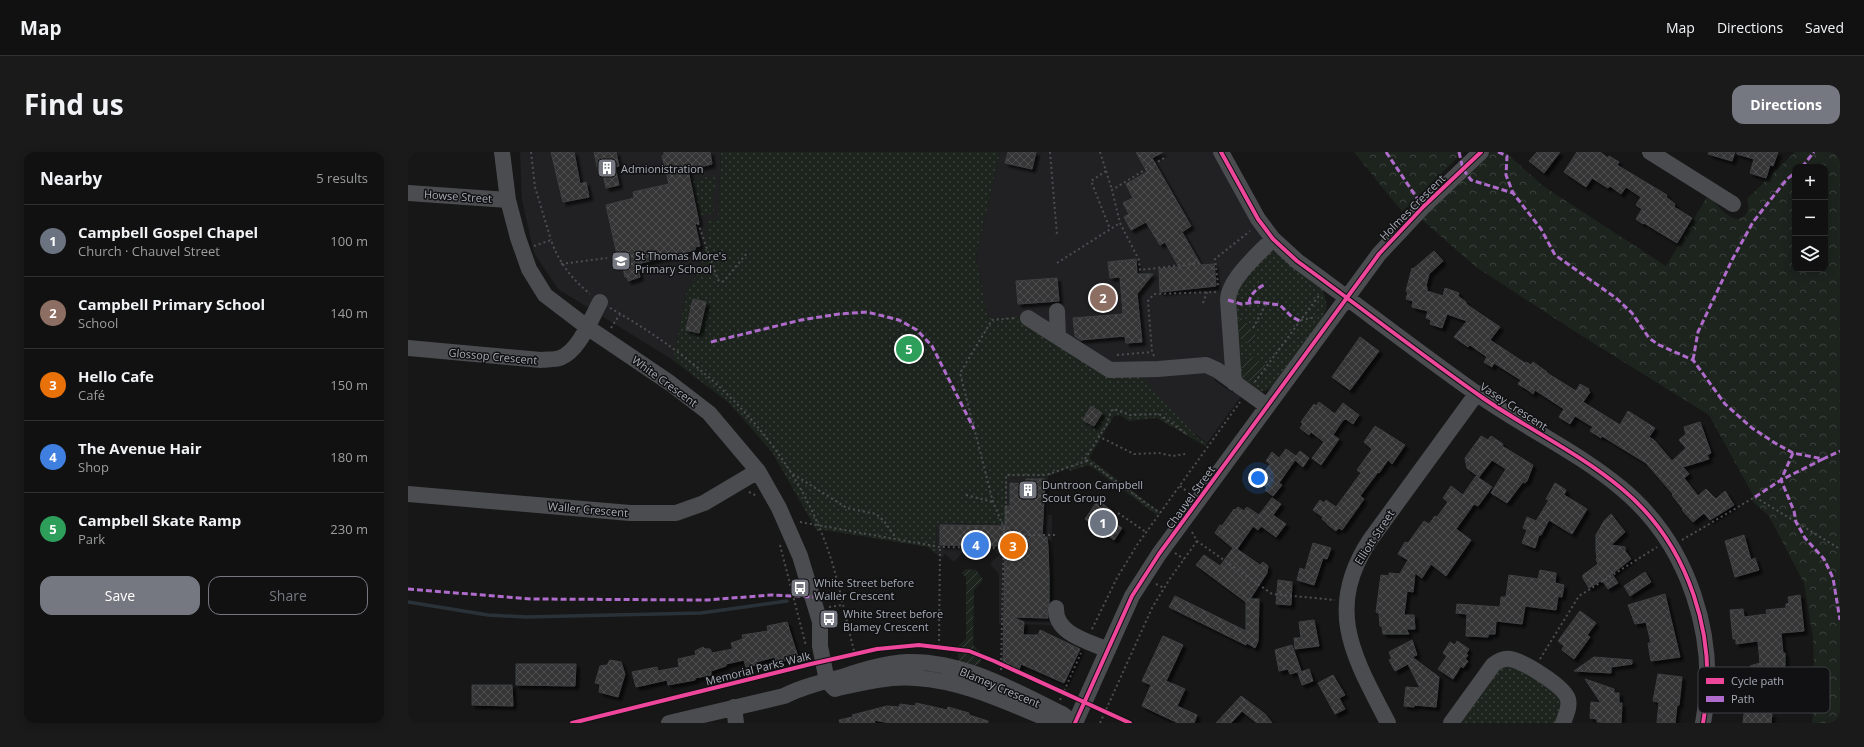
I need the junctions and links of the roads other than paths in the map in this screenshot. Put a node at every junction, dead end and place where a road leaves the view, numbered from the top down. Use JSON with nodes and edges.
{"nodes":[{"id":1,"x":502,"y":152,"type":"edge"},
{"id":2,"x":1220,"y":152,"type":"edge"},
{"id":3,"x":1481,"y":152,"type":"edge"},
{"id":4,"x":1650,"y":152,"type":"edge"},
{"id":5,"x":408,"y":193,"type":"edge"},
{"id":6,"x":508,"y":200,"type":"junction"},
{"id":7,"x":1733,"y":204,"type":"dead end"},
{"id":8,"x":1273,"y":239,"type":"junction"},
{"id":9,"x":1347,"y":298,"type":"junction"},
{"id":10,"x":600,"y":302,"type":"dead end"},
{"id":11,"x":1057,"y":311,"type":"dead end"},
{"id":12,"x":1028,"y":318,"type":"road end"},
{"id":13,"x":587,"y":327,"type":"junction"},
{"id":14,"x":1058,"y":337,"type":"junction"},
{"id":15,"x":408,"y":348,"type":"edge"},
{"id":16,"x":1240,"y":393,"type":"junction"},
{"id":17,"x":1477,"y":393,"type":"junction"},
{"id":18,"x":1267,"y":406,"type":"junction"},
{"id":19,"x":758,"y":471,"type":"junction"},
{"id":20,"x":408,"y":494,"type":"edge"},
{"id":21,"x":1056,"y":608,"type":"dead end"},
{"id":22,"x":821,"y":627,"type":"junction"},
{"id":23,"x":1108,"y":650,"type":"junction"},
{"id":24,"x":952,"y":667,"type":"junction"},
{"id":25,"x":1706,"y":667,"type":"edge"},
{"id":26,"x":904,"y":670,"type":"junction"},
{"id":27,"x":978,"y":676,"type":"junction"},
{"id":28,"x":833,"y":682,"type":"junction"},
{"id":29,"x":963,"y":686,"type":"junction"},
{"id":30,"x":1008,"y":696,"type":"junction"},
{"id":31,"x":734,"y":707,"type":"junction"},
{"id":32,"x":1704,"y":713,"type":"edge"},
{"id":33,"x":1058,"y":717,"type":"edge"},
{"id":34,"x":669,"y":723,"type":"edge"},
{"id":35,"x":736,"y":723,"type":"edge"},
{"id":36,"x":1074,"y":723,"type":"edge"},
{"id":37,"x":1388,"y":723,"type":"edge"},
{"id":38,"x":1451,"y":723,"type":"edge"},
{"id":39,"x":1563,"y":723,"type":"edge"},
{"id":40,"x":1703,"y":723,"type":"edge"}],
"edges":[{"from":1,"to":6,"type":"street","name":"White Crescent"},
{"from":2,"to":8,"type":"street","name":"Vasey Crescent"},
{"from":3,"to":9,"type":"street","name":"Holmes Crescent"},
{"from":4,"to":7,"type":"street"},
{"from":5,"to":6,"type":"street","name":"Howse Street"},
{"from":6,"to":13,"type":"street","name":"White Crescent"},
{"from":8,"to":9,"type":"street","name":"Vasey Crescent"},
{"from":8,"to":16,"type":"street"},
{"from":9,"to":17,"type":"street","name":"Vasey Crescent"},
{"from":9,"to":18,"type":"street","name":"Chauvel Street"},
{"from":10,"to":13,"type":"street","name":"Glossop Crescent"},
{"from":11,"to":14,"type":"street"},
{"from":12,"to":14,"type":"street"},
{"from":13,"to":15,"type":"street","name":"Glossop Crescent"},
{"from":13,"to":19,"type":"street","name":"White Crescent"},
{"from":14,"to":16,"type":"street"},
{"from":16,"to":18,"type":"street"},
{"from":17,"to":25,"type":"street","name":"Vasey Crescent"},
{"from":17,"to":37,"type":"street","name":"Elliott Street"},
{"from":18,"to":23,"type":"street","name":"Chauvel Street"},
{"from":19,"to":20,"type":"street","name":"Waller Crescent"},
{"from":19,"to":22,"type":"street","name":"White Crescent"},
{"from":21,"to":23,"type":"street"},
{"from":22,"to":28,"type":"street","name":"White Crescent"},
{"from":22,"to":28,"type":"street","name":"White Crescent"},
{"from":23,"to":36,"type":"street","name":"Chauvel Street"},
{"from":24,"to":26,"type":"street","name":"Blamey Crescent"},
{"from":24,"to":27,"type":"street","name":"Blamey Crescent"},
{"from":24,"to":29,"type":"street"},
{"from":26,"to":28,"type":"street","name":"Blamey Crescent"},
{"from":26,"to":29,"type":"street","name":"Blamey Crescent"},
{"from":27,"to":29,"type":"street"},
{"from":27,"to":30,"type":"street","name":"Blamey Crescent"},
{"from":28,"to":31,"type":"street","name":"Blamey Crescent"},
{"from":29,"to":30,"type":"street","name":"Blamey Crescent"},
{"from":30,"to":33,"type":"street","name":"Blamey Crescent"},
{"from":31,"to":34,"type":"street","name":"Blamey Crescent"},
{"from":31,"to":35,"type":"street"},
{"from":32,"to":40,"type":"street","name":"Vasey Crescent"},
{"from":33,"to":36,"type":"street","name":"Blamey Crescent"},
{"from":38,"to":39,"type":"street"}]}
